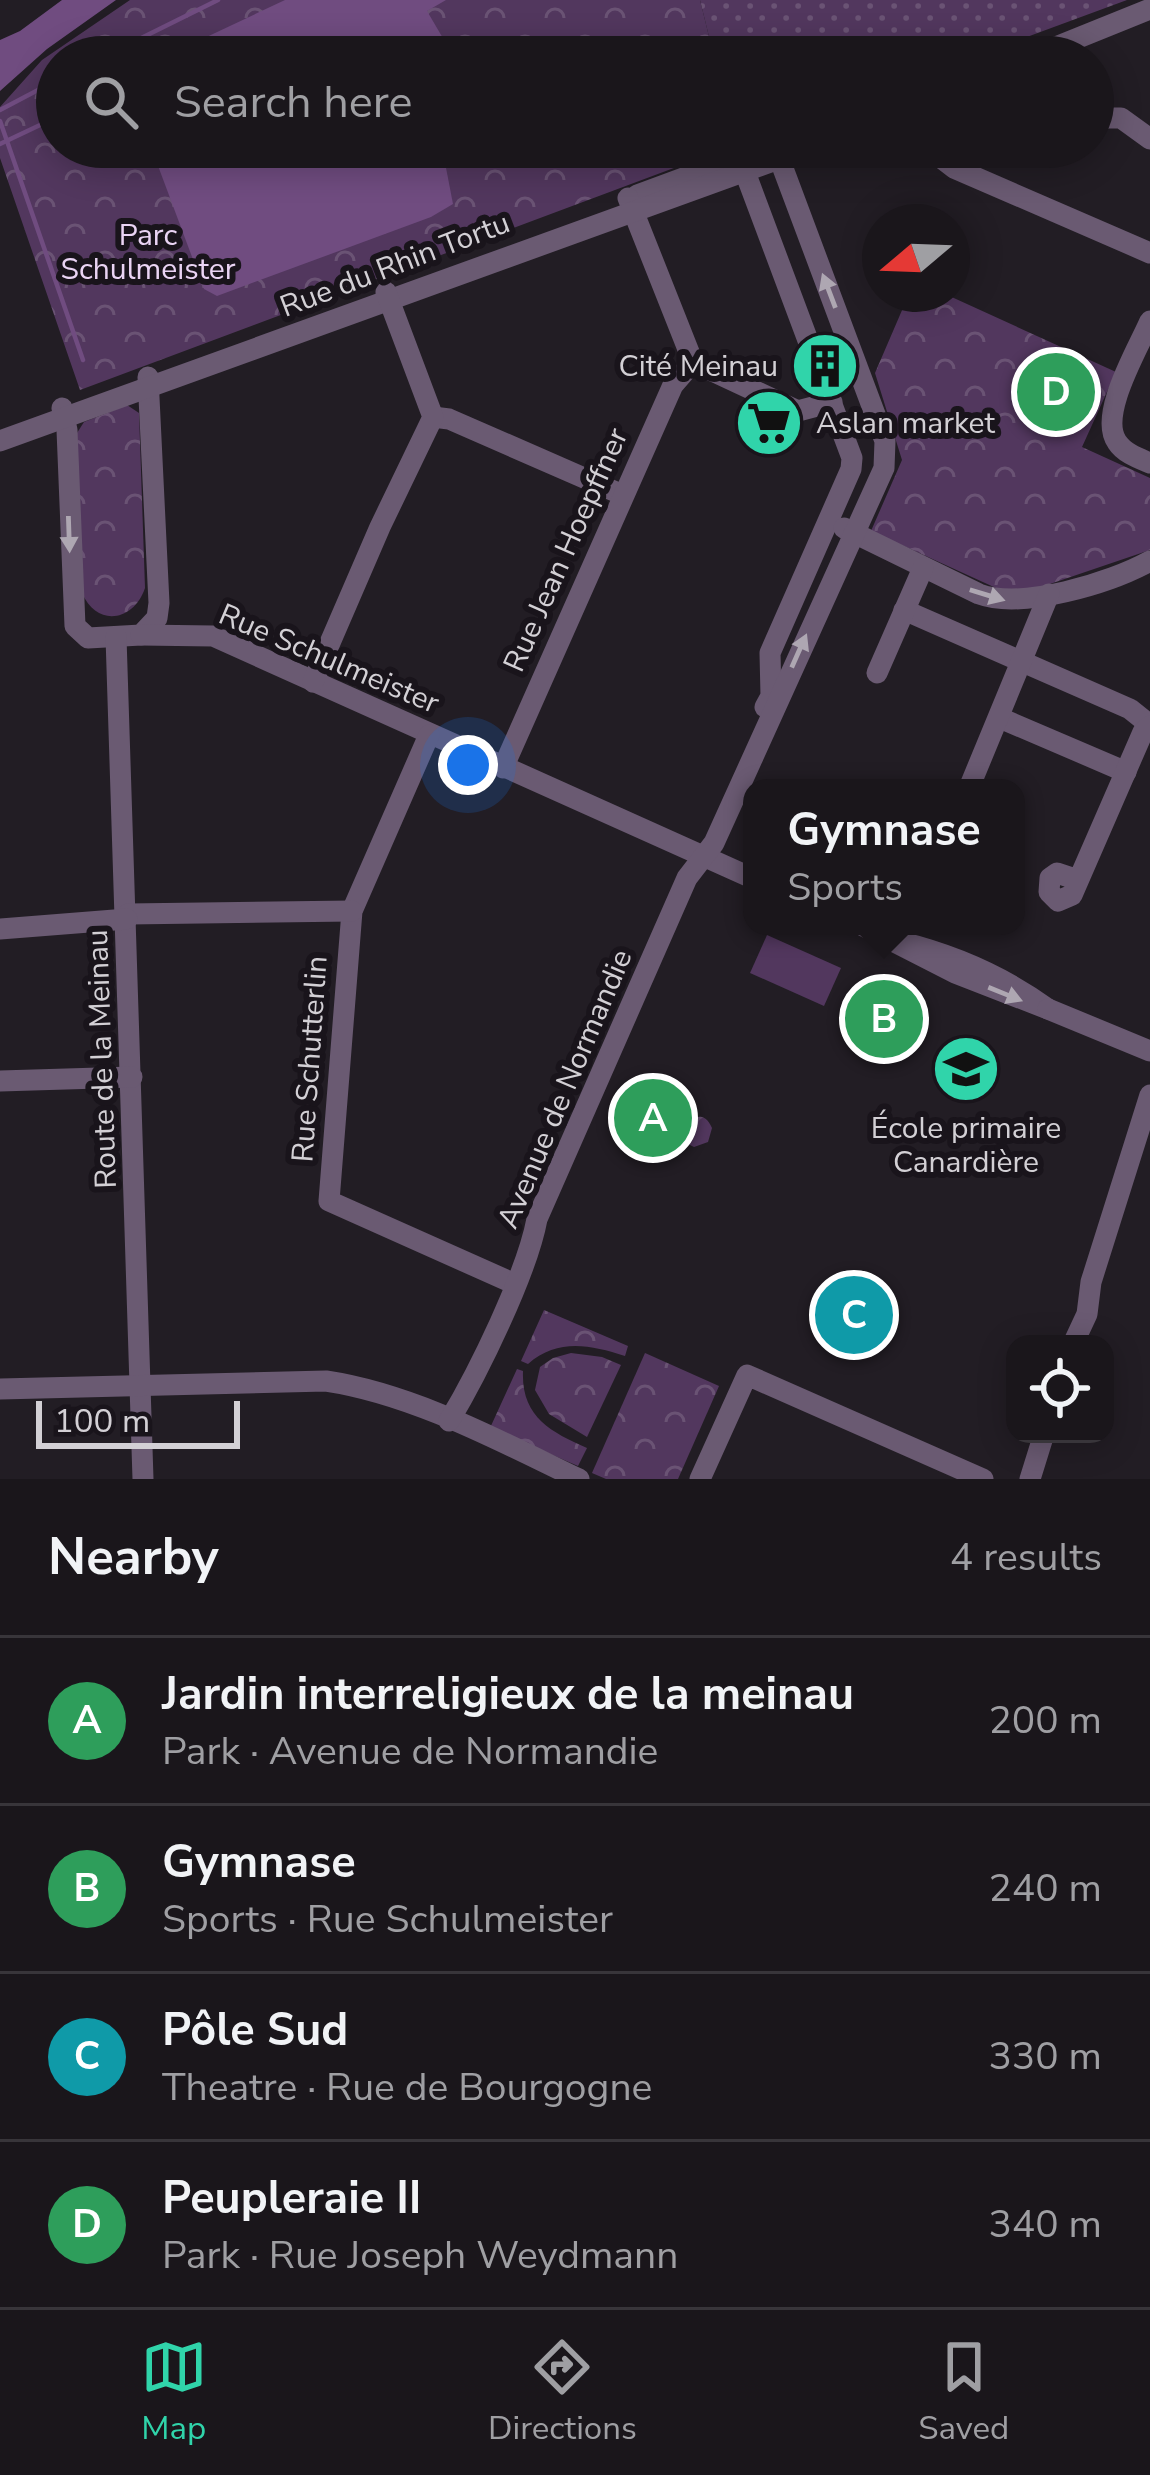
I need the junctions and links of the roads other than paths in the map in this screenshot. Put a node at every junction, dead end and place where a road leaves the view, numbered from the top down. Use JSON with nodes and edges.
{"nodes":[{"id":1,"x":1150,"y":9,"type":"edge"},
{"id":2,"x":1083,"y":36,"type":"edge"},
{"id":3,"x":1114,"y":118,"type":"edge"},
{"id":4,"x":1150,"y":139,"type":"edge"},
{"id":5,"x":731,"y":168,"type":"edge"},
{"id":6,"x":744,"y":168,"type":"edge"},
{"id":7,"x":781,"y":168,"type":"edge"},
{"id":8,"x":980,"y":168,"type":"edge"},
{"id":9,"x":630,"y":204,"type":"junction"},
{"id":10,"x":1147,"y":245,"type":"edge"},
{"id":11,"x":387,"y":295,"type":"junction"},
{"id":12,"x":1150,"y":321,"type":"edge"},
{"id":13,"x":692,"y":362,"type":"junction"},
{"id":14,"x":148,"y":382,"type":"junction"},
{"id":15,"x":832,"y":402,"type":"junction"},
{"id":16,"x":64,"y":413,"type":"junction"},
{"id":17,"x":433,"y":417,"type":"junction"},
{"id":18,"x":0,"y":429,"type":"edge"},
{"id":19,"x":0,"y":441,"type":"edge"},
{"id":20,"x":1150,"y":463,"type":"edge"},
{"id":21,"x":623,"y":495,"type":"junction"},
{"id":22,"x":829,"y":520,"type":"junction"},
{"id":23,"x":853,"y":533,"type":"junction"},
{"id":24,"x":923,"y":568,"type":"junction"},
{"id":25,"x":1137,"y":571,"type":"edge"},
{"id":26,"x":1049,"y":594,"type":"junction"},
{"id":27,"x":904,"y":610,"type":"junction"},
{"id":28,"x":141,"y":635,"type":"junction"},
{"id":29,"x":116,"y":637,"type":"junction"},
{"id":30,"x":1023,"y":663,"type":"junction"},
{"id":31,"x":877,"y":673,"type":"dead end"},
{"id":32,"x":313,"y":682,"type":"junction"},
{"id":33,"x":1000,"y":718,"type":"junction"},
{"id":34,"x":1150,"y":725,"type":"edge"},
{"id":35,"x":429,"y":735,"type":"junction"},
{"id":36,"x":503,"y":768,"type":"junction"},
{"id":37,"x":1126,"y":772,"type":"junction"},
{"id":38,"x":973,"y":779,"type":"edge"},
{"id":39,"x":697,"y":854,"type":"junction"},
{"id":40,"x":743,"y":874,"type":"edge"},
{"id":41,"x":1078,"y":880,"type":"dead end"},
{"id":42,"x":352,"y":911,"type":"junction"},
{"id":43,"x":127,"y":917,"type":"junction"},
{"id":44,"x":0,"y":929,"type":"edge"},
{"id":45,"x":905,"y":935,"type":"edge"},
{"id":46,"x":1150,"y":1051,"type":"edge"},
{"id":47,"x":132,"y":1077,"type":"junction"},
{"id":48,"x":0,"y":1081,"type":"edge"},
{"id":49,"x":1150,"y":1095,"type":"edge"},
{"id":50,"x":517,"y":1279,"type":"junction"},
{"id":51,"x":1076,"y":1335,"type":"edge"},
{"id":52,"x":142,"y":1387,"type":"junction"},
{"id":53,"x":0,"y":1389,"type":"edge"},
{"id":54,"x":449,"y":1421,"type":"junction"},
{"id":55,"x":1041,"y":1443,"type":"edge"},
{"id":56,"x":143,"y":1479,"type":"edge"},
{"id":57,"x":579,"y":1479,"type":"edge"},
{"id":58,"x":700,"y":1479,"type":"edge"},
{"id":59,"x":983,"y":1479,"type":"edge"},
{"id":60,"x":1030,"y":1479,"type":"edge"}],
"edges":[{"from":1,"to":2,"type":"street"},
{"from":3,"to":4,"type":"street"},
{"from":5,"to":9,"type":"street","name":"Rue du Rhin Tortu"},
{"from":6,"to":15,"type":"street","name":"Avenue de Normandie"},
{"from":23,"to":7,"type":"street","name":"Avenue de Normandie","one_way":true},
{"from":8,"to":10,"type":"street"},
{"from":9,"to":11,"type":"street","name":"Rue du Rhin Tortu"},
{"from":9,"to":13,"type":"street"},
{"from":11,"to":14,"type":"street","name":"Rue du Rhin Tortu"},
{"from":11,"to":17,"type":"street"},
{"from":12,"to":20,"type":"street"},
{"from":13,"to":15,"type":"street"},
{"from":13,"to":21,"type":"street","name":"Rue Jean Hoepffner"},
{"from":14,"to":16,"type":"street","name":"Rue du Rhin Tortu"},
{"from":14,"to":28,"type":"street"},
{"from":15,"to":22,"type":"street","name":"Avenue de Normandie"},
{"from":16,"to":18,"type":"street","name":"Rue du Rhin Tortu"},
{"from":16,"to":19,"type":"street","name":"Rue du Rhin Tortu"},
{"from":16,"to":29,"type":"street","one_way":true},
{"from":17,"to":21,"type":"street"},
{"from":17,"to":32,"type":"street"},
{"from":21,"to":36,"type":"street","name":"Rue Jean Hoepffner"},
{"from":22,"to":23,"type":"street"},
{"from":22,"to":39,"type":"street","name":"Avenue de Normandie"},
{"from":23,"to":24,"type":"street"},
{"from":39,"to":23,"type":"street","name":"Avenue de Normandie","one_way":true},
{"from":24,"to":26,"type":"street","one_way":true},
{"from":24,"to":27,"type":"street"},
{"from":25,"to":26,"type":"street"},
{"from":26,"to":30,"type":"street"},
{"from":27,"to":30,"type":"street"},
{"from":27,"to":31,"type":"street"},
{"from":28,"to":29,"type":"street"},
{"from":28,"to":32,"type":"street","name":"Rue Schulmeister"},
{"from":29,"to":43,"type":"street","name":"Route de la Meinau"},
{"from":30,"to":33,"type":"street"},
{"from":30,"to":34,"type":"street"},
{"from":32,"to":35,"type":"street","name":"Rue Schulmeister"},
{"from":33,"to":37,"type":"street"},
{"from":33,"to":38,"type":"street"},
{"from":34,"to":37,"type":"street"},
{"from":35,"to":36,"type":"street","name":"Rue Schulmeister"},
{"from":35,"to":42,"type":"street","name":"Rue Schutterlin"},
{"from":36,"to":39,"type":"street","name":"Rue Schulmeister"},
{"from":37,"to":41,"type":"street"},
{"from":39,"to":40,"type":"street","name":"Rue Schulmeister"},
{"from":39,"to":50,"type":"street","name":"Avenue de Normandie"},
{"from":42,"to":43,"type":"street"},
{"from":42,"to":50,"type":"street","name":"Rue Schutterlin"},
{"from":43,"to":44,"type":"street"},
{"from":43,"to":47,"type":"street","name":"Route de la Meinau"},
{"from":45,"to":46,"type":"street"},
{"from":47,"to":48,"type":"street"},
{"from":47,"to":52,"type":"street","name":"Route de la Meinau"},
{"from":49,"to":51,"type":"street"},
{"from":50,"to":54,"type":"street","name":"Avenue de Normandie"},
{"from":52,"to":53,"type":"street"},
{"from":52,"to":54,"type":"street"},
{"from":52,"to":56,"type":"street","name":"Route de la Meinau"},
{"from":54,"to":57,"type":"street"},
{"from":55,"to":60,"type":"street"},
{"from":58,"to":59,"type":"street"}]}
